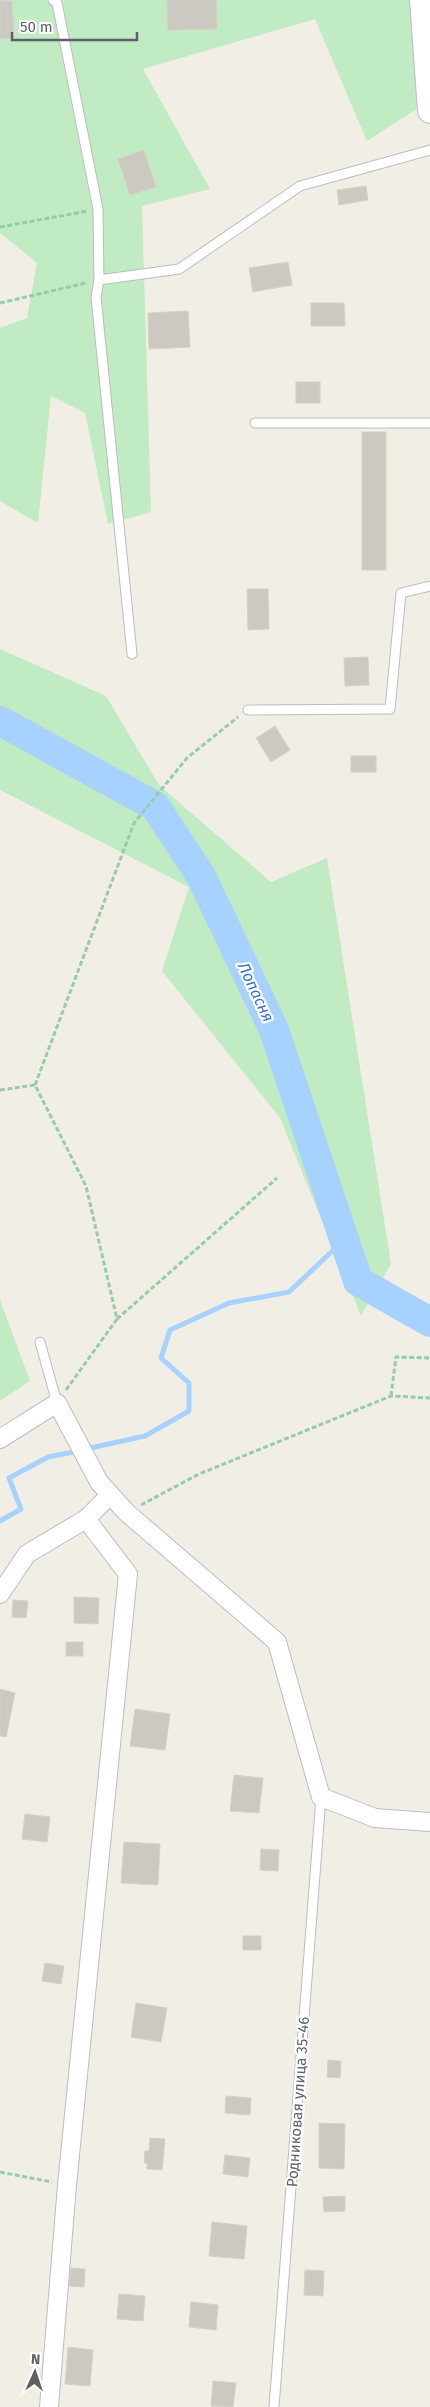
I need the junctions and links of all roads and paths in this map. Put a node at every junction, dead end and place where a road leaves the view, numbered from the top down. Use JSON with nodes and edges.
{"nodes":[{"id":1,"x":422,"y":0,"type":"edge"},
{"id":2,"x":55,"y":1,"type":"edge"},
{"id":3,"x":430,"y":110,"type":"edge"},
{"id":4,"x":430,"y":150,"type":"edge"},
{"id":5,"x":98,"y":209,"type":"junction"},
{"id":6,"x":0,"y":227,"type":"edge"},
{"id":7,"x":99,"y":280,"type":"junction"},
{"id":8,"x":0,"y":304,"type":"edge"},
{"id":9,"x":255,"y":423,"type":"dead end"},
{"id":10,"x":430,"y":423,"type":"edge"},
{"id":11,"x":430,"y":586,"type":"edge"},
{"id":12,"x":132,"y":654,"type":"dead end"},
{"id":13,"x":248,"y":710,"type":"joint"},
{"id":14,"x":35,"y":1085,"type":"junction"},
{"id":15,"x":0,"y":1090,"type":"edge"},
{"id":16,"x":277,"y":1178,"type":"dead end"},
{"id":17,"x":117,"y":1319,"type":"junction"},
{"id":18,"x":40,"y":1342,"type":"dead end"},
{"id":19,"x":430,"y":1358,"type":"edge"},
{"id":20,"x":391,"y":1396,"type":"junction"},
{"id":21,"x":430,"y":1398,"type":"edge"},
{"id":22,"x":57,"y":1403,"type":"junction"},
{"id":23,"x":0,"y":1440,"type":"edge"},
{"id":24,"x":105,"y":1489,"type":"junction"},
{"id":25,"x":126,"y":1512,"type":"junction"},
{"id":26,"x":86,"y":1519,"type":"junction"},
{"id":27,"x":0,"y":1594,"type":"edge"},
{"id":28,"x":321,"y":1797,"type":"junction"},
{"id":29,"x":430,"y":1822,"type":"edge"},
{"id":30,"x":0,"y":2172,"type":"edge"},
{"id":31,"x":67,"y":2186,"type":"junction"},
{"id":32,"x":49,"y":2407,"type":"edge"},
{"id":33,"x":274,"y":2407,"type":"edge"}],
"edges":[{"from":1,"to":3,"type":"street"},
{"from":2,"to":5,"type":"lane"},
{"from":4,"to":7,"type":"lane"},
{"from":5,"to":6,"type":"path"},
{"from":5,"to":7,"type":"lane"},
{"from":7,"to":8,"type":"path"},
{"from":7,"to":12,"type":"lane"},
{"from":9,"to":10,"type":"lane"},
{"from":11,"to":13,"type":"lane"},
{"from":13,"to":14,"type":"path"},
{"from":14,"to":15,"type":"path"},
{"from":14,"to":17,"type":"path"},
{"from":16,"to":17,"type":"path"},
{"from":17,"to":22,"type":"path"},
{"from":18,"to":22,"type":"lane"},
{"from":19,"to":20,"type":"path"},
{"from":20,"to":21,"type":"path"},
{"from":20,"to":25,"type":"path"},
{"from":22,"to":23,"type":"street"},
{"from":22,"to":24,"type":"street"},
{"from":24,"to":25,"type":"street"},
{"from":24,"to":26,"type":"street"},
{"from":25,"to":28,"type":"street"},
{"from":26,"to":27,"type":"street"},
{"from":26,"to":31,"type":"street"},
{"from":28,"to":29,"type":"street"},
{"from":28,"to":33,"type":"lane","name":"Родниковая улица 35-46"},
{"from":30,"to":31,"type":"path"},
{"from":31,"to":32,"type":"street"}]}
